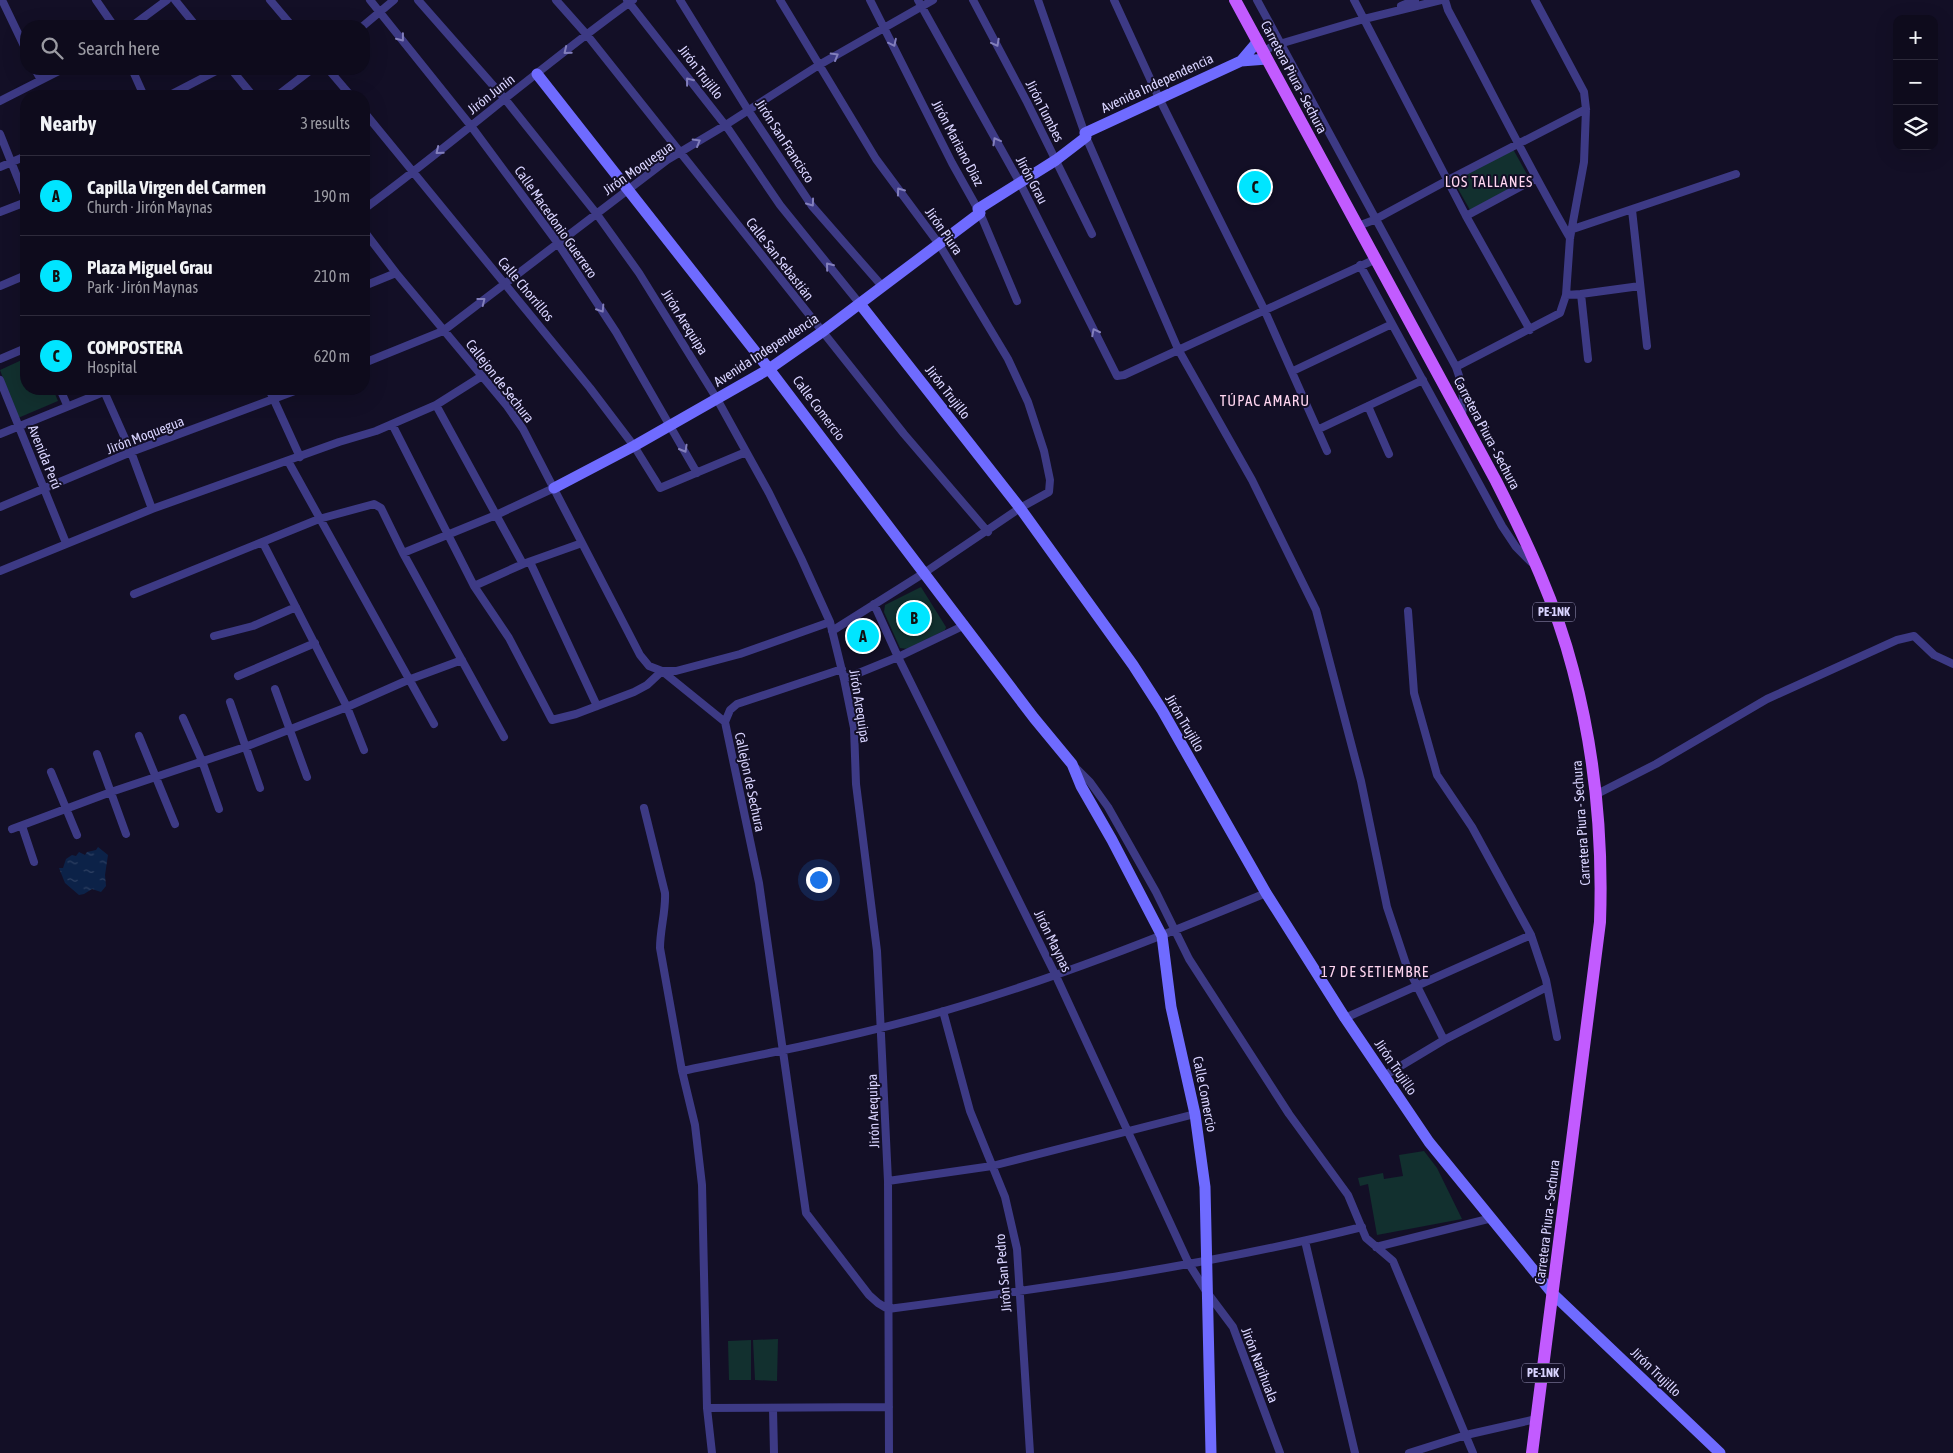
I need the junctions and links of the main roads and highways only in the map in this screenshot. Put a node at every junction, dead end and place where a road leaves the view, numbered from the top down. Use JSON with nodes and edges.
{"nodes":[{"id":1,"x":1235,"y":0,"type":"edge"},
{"id":2,"x":1532,"y":1453,"type":"edge"}],
"edges":[{"from":1,"to":2,"type":"main road","name":"Carretera Piura - Sechura","number":"PE-1NK"}]}
